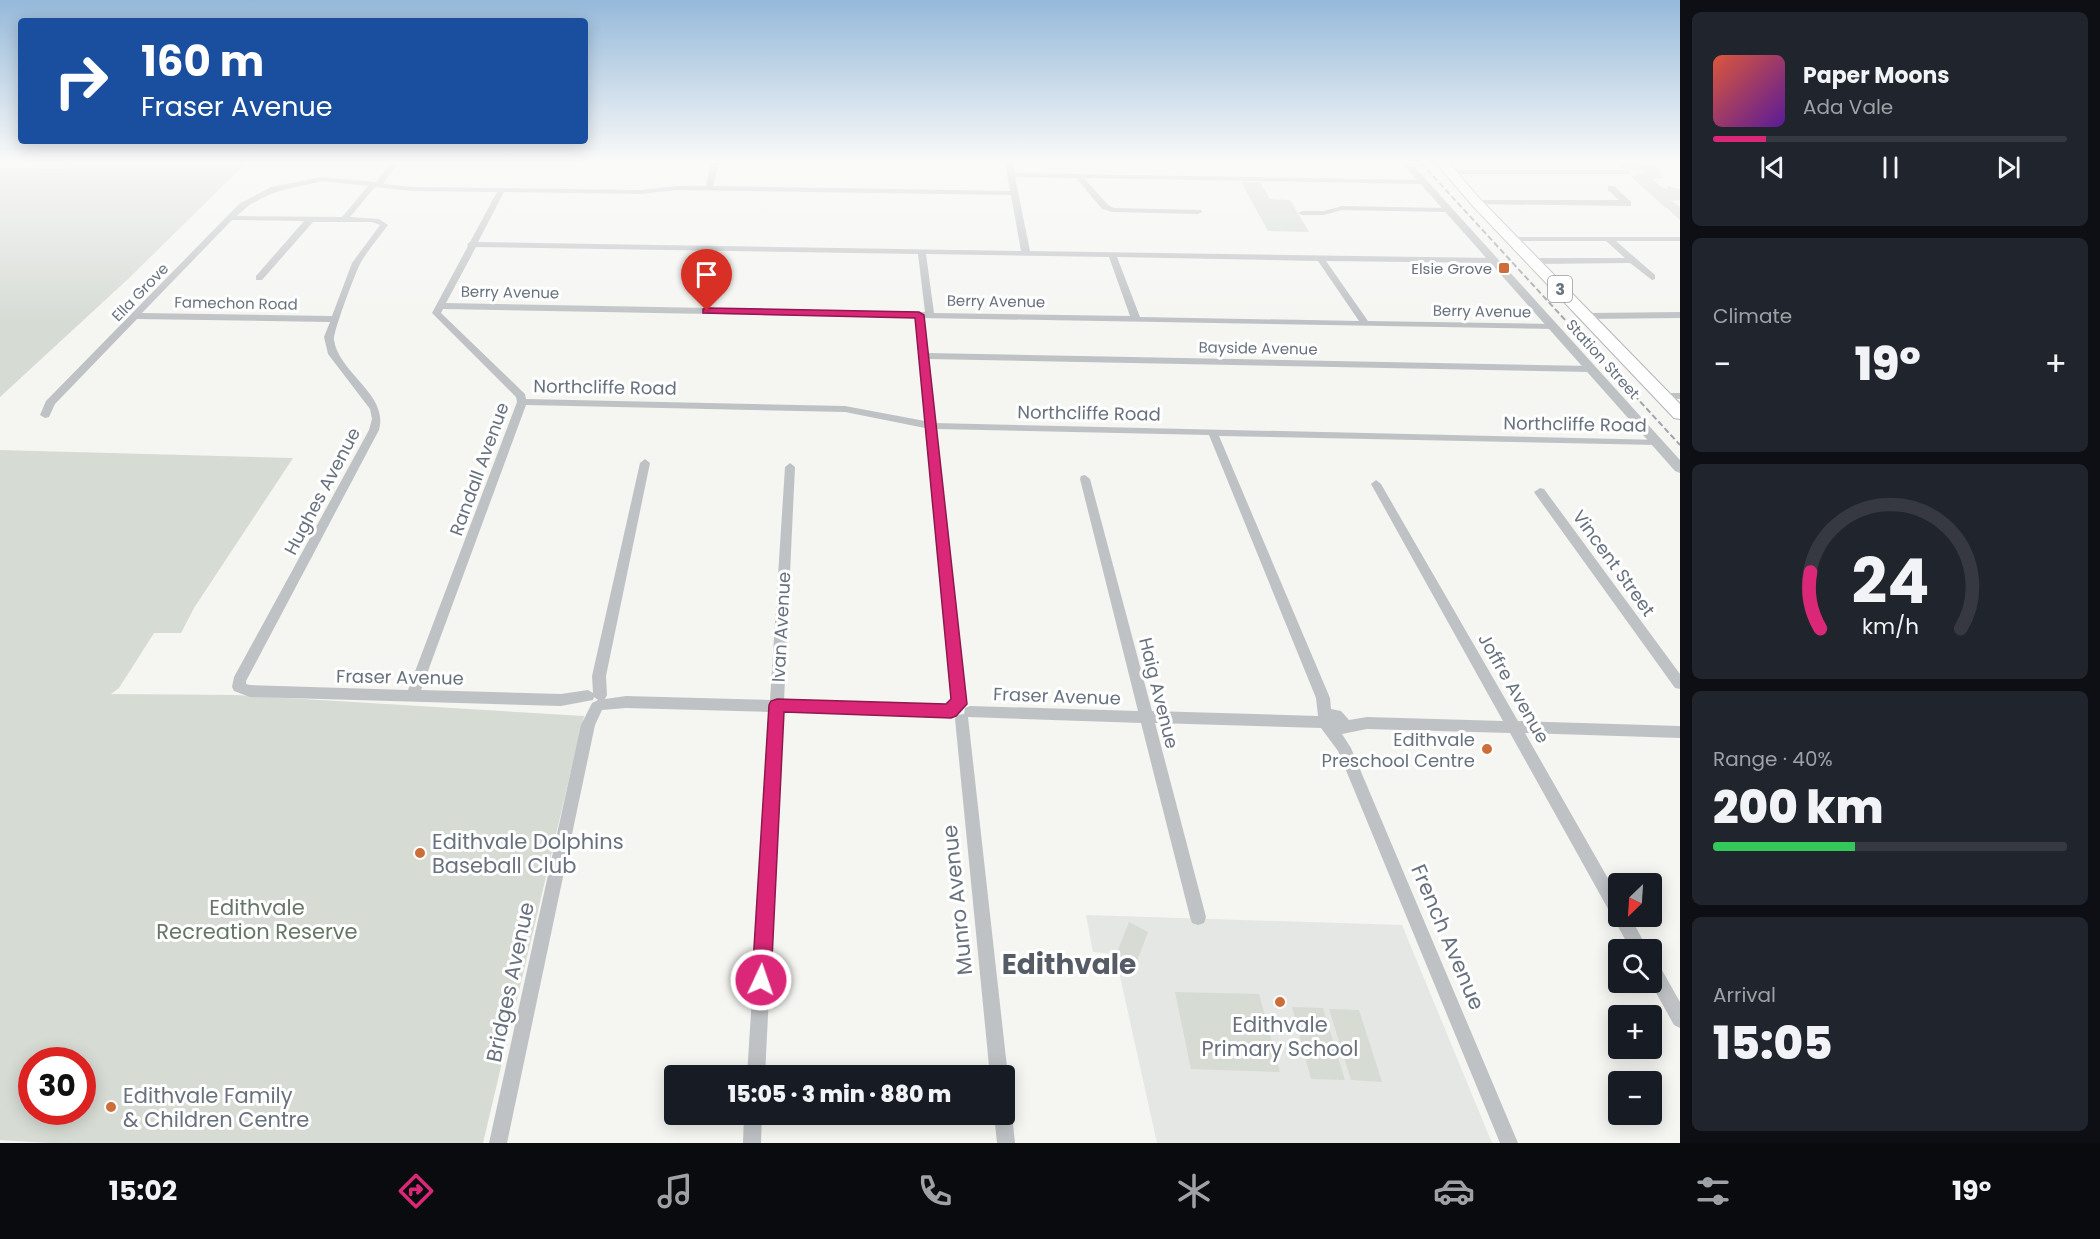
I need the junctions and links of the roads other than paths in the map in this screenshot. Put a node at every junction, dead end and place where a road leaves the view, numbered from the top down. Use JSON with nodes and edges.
{"nodes":[{"id":1,"x":347,"y":216,"type":"edge"},
{"id":2,"x":486,"y":216,"type":"edge"},
{"id":3,"x":1019,"y":216,"type":"edge"},
{"id":4,"x":1452,"y":216,"type":"edge"},
{"id":5,"x":1490,"y":216,"type":"edge"},
{"id":6,"x":232,"y":218,"type":"joint"},
{"id":7,"x":310,"y":219,"type":"junction"},
{"id":8,"x":344,"y":220,"type":"junction"},
{"id":9,"x":1511,"y":239,"type":"junction"},
{"id":10,"x":1608,"y":239,"type":"junction"},
{"id":11,"x":1680,"y":239,"type":"edge"},
{"id":12,"x":471,"y":244,"type":"junction"},
{"id":13,"x":922,"y":252,"type":"junction"},
{"id":14,"x":1026,"y":254,"type":"junction"},
{"id":15,"x":1112,"y":255,"type":"junction"},
{"id":16,"x":1322,"y":259,"type":"junction"},
{"id":17,"x":1633,"y":260,"type":"junction"},
{"id":18,"x":1493,"y":261,"type":"junction"},
{"id":19,"x":1533,"y":261,"type":"junction"},
{"id":20,"x":1652,"y":277,"type":"dead end"},
{"id":21,"x":259,"y":278,"type":"dead end"},
{"id":22,"x":439,"y":306,"type":"junction"},
{"id":23,"x":925,"y":315,"type":"junction"},
{"id":24,"x":1680,"y":315,"type":"edge"},
{"id":25,"x":135,"y":316,"type":"junction"},
{"id":26,"x":1586,"y":316,"type":"junction"},
{"id":27,"x":335,"y":319,"type":"junction"},
{"id":28,"x":1136,"y":319,"type":"junction"},
{"id":29,"x":1365,"y":323,"type":"junction"},
{"id":30,"x":1552,"y":327,"type":"junction"},
{"id":31,"x":925,"y":356,"type":"junction"},
{"id":32,"x":1590,"y":369,"type":"junction"},
{"id":33,"x":1663,"y":396,"type":"junction"},
{"id":34,"x":1680,"y":396,"type":"edge"},
{"id":35,"x":522,"y":402,"type":"junction"},
{"id":36,"x":1680,"y":414,"type":"edge"},
{"id":37,"x":45,"y":415,"type":"dead end"},
{"id":38,"x":932,"y":426,"type":"junction"},
{"id":39,"x":1213,"y":433,"type":"junction"},
{"id":40,"x":1657,"y":442,"type":"junction"},
{"id":41,"x":645,"y":463,"type":"dead end"},
{"id":42,"x":790,"y":467,"type":"dead end"},
{"id":43,"x":1680,"y":468,"type":"edge"},
{"id":44,"x":1085,"y":479,"type":"dead end"},
{"id":45,"x":1376,"y":484,"type":"dead end"},
{"id":46,"x":1540,"y":492,"type":"dead end"},
{"id":47,"x":1680,"y":684,"type":"edge"},
{"id":48,"x":239,"y":687,"type":"joint"},
{"id":49,"x":413,"y":695,"type":"junction"},
{"id":50,"x":594,"y":701,"type":"junction"},
{"id":51,"x":777,"y":705,"type":"junction"},
{"id":52,"x":960,"y":711,"type":"junction"},
{"id":53,"x":1147,"y":717,"type":"junction"},
{"id":54,"x":1335,"y":722,"type":"junction"},
{"id":55,"x":1514,"y":728,"type":"junction"},
{"id":56,"x":1680,"y":732,"type":"edge"},
{"id":57,"x":1608,"y":893,"type":"edge"},
{"id":58,"x":1198,"y":917,"type":"dead end"},
{"id":59,"x":1662,"y":987,"type":"edge"},
{"id":60,"x":1680,"y":1019,"type":"edge"},
{"id":61,"x":757,"y":1065,"type":"edge"},
{"id":62,"x":998,"y":1065,"type":"edge"},
{"id":63,"x":753,"y":1125,"type":"edge"},
{"id":64,"x":1004,"y":1125,"type":"edge"},
{"id":65,"x":498,"y":1143,"type":"edge"},
{"id":66,"x":752,"y":1143,"type":"edge"},
{"id":67,"x":1006,"y":1143,"type":"edge"},
{"id":68,"x":1509,"y":1143,"type":"edge"}],
"edges":[{"from":1,"to":8,"type":"street"},
{"from":2,"to":12,"type":"street"},
{"from":3,"to":14,"type":"street"},
{"from":4,"to":18,"type":"street","name":"Station Street"},
{"from":5,"to":9,"type":"highway","number":"3"},
{"from":6,"to":7,"type":"street","name":"Hughes Avenue"},
{"from":6,"to":25,"type":"street","name":"Ella Grove"},
{"from":7,"to":8,"type":"street","name":"Hughes Avenue"},
{"from":7,"to":21,"type":"street"},
{"from":8,"to":27,"type":"street","name":"Hughes Avenue"},
{"from":9,"to":10,"type":"street"},
{"from":9,"to":19,"type":"highway","number":"3"},
{"from":10,"to":11,"type":"street"},
{"from":10,"to":17,"type":"street"},
{"from":12,"to":13,"type":"street"},
{"from":12,"to":22,"type":"street"},
{"from":13,"to":14,"type":"street"},
{"from":13,"to":23,"type":"street","name":"Munro Avenue"},
{"from":14,"to":15,"type":"street"},
{"from":15,"to":16,"type":"street"},
{"from":15,"to":28,"type":"street"},
{"from":16,"to":18,"type":"street"},
{"from":16,"to":29,"type":"street"},
{"from":17,"to":19,"type":"street"},
{"from":17,"to":20,"type":"street"},
{"from":18,"to":30,"type":"street","name":"Station Street"},
{"from":19,"to":26,"type":"highway","number":"3"},
{"from":22,"to":23,"type":"street","name":"Berry Avenue"},
{"from":22,"to":35,"type":"street","name":"Randall Avenue"},
{"from":23,"to":28,"type":"street","name":"Berry Avenue"},
{"from":23,"to":31,"type":"street","name":"Munro Avenue"},
{"from":24,"to":26,"type":"street"},
{"from":25,"to":27,"type":"street","name":"Famechon Road"},
{"from":25,"to":37,"type":"street","name":"Ella Grove"},
{"from":26,"to":33,"type":"highway","number":"3"},
{"from":27,"to":48,"type":"street","name":"Hughes Avenue"},
{"from":28,"to":29,"type":"street","name":"Berry Avenue"},
{"from":29,"to":30,"type":"street","name":"Berry Avenue"},
{"from":30,"to":32,"type":"street","name":"Station Street"},
{"from":31,"to":32,"type":"street","name":"Bayside Avenue"},
{"from":31,"to":38,"type":"street","name":"Munro Avenue"},
{"from":32,"to":40,"type":"street","name":"Station Street"},
{"from":33,"to":34,"type":"street"},
{"from":33,"to":36,"type":"highway","number":"3"},
{"from":35,"to":38,"type":"street","name":"Northcliffe Road"},
{"from":35,"to":49,"type":"street","name":"Randall Avenue"},
{"from":38,"to":39,"type":"street","name":"Northcliffe Road"},
{"from":38,"to":52,"type":"street","name":"Munro Avenue"},
{"from":39,"to":40,"type":"street","name":"Northcliffe Road"},
{"from":39,"to":54,"type":"street","name":"French Avenue"},
{"from":40,"to":43,"type":"street","name":"Station Street"},
{"from":41,"to":50,"type":"street","name":"Bridges Avenue"},
{"from":42,"to":51,"type":"street","name":"Ivan Avenue"},
{"from":44,"to":53,"type":"street","name":"Haig Avenue"},
{"from":45,"to":55,"type":"street","name":"Joffre Avenue"},
{"from":46,"to":47,"type":"street","name":"Vincent Street"},
{"from":48,"to":49,"type":"street","name":"Fraser Avenue"},
{"from":49,"to":50,"type":"street","name":"Fraser Avenue"},
{"from":50,"to":51,"type":"street","name":"Fraser Avenue"},
{"from":50,"to":65,"type":"street","name":"Bridges Avenue"},
{"from":51,"to":52,"type":"street","name":"Fraser Avenue"},
{"from":51,"to":61,"type":"street","name":"Ivan Avenue"},
{"from":52,"to":53,"type":"street","name":"Fraser Avenue"},
{"from":52,"to":62,"type":"street","name":"Munro Avenue"},
{"from":53,"to":54,"type":"street","name":"Fraser Avenue"},
{"from":53,"to":58,"type":"street","name":"Haig Avenue"},
{"from":54,"to":55,"type":"street","name":"Fraser Avenue"},
{"from":54,"to":68,"type":"street","name":"French Avenue"},
{"from":55,"to":56,"type":"street","name":"Fraser Avenue"},
{"from":55,"to":57,"type":"street","name":"Joffre Avenue"},
{"from":59,"to":60,"type":"street"},
{"from":63,"to":66,"type":"street"},
{"from":64,"to":67,"type":"street"}]}
